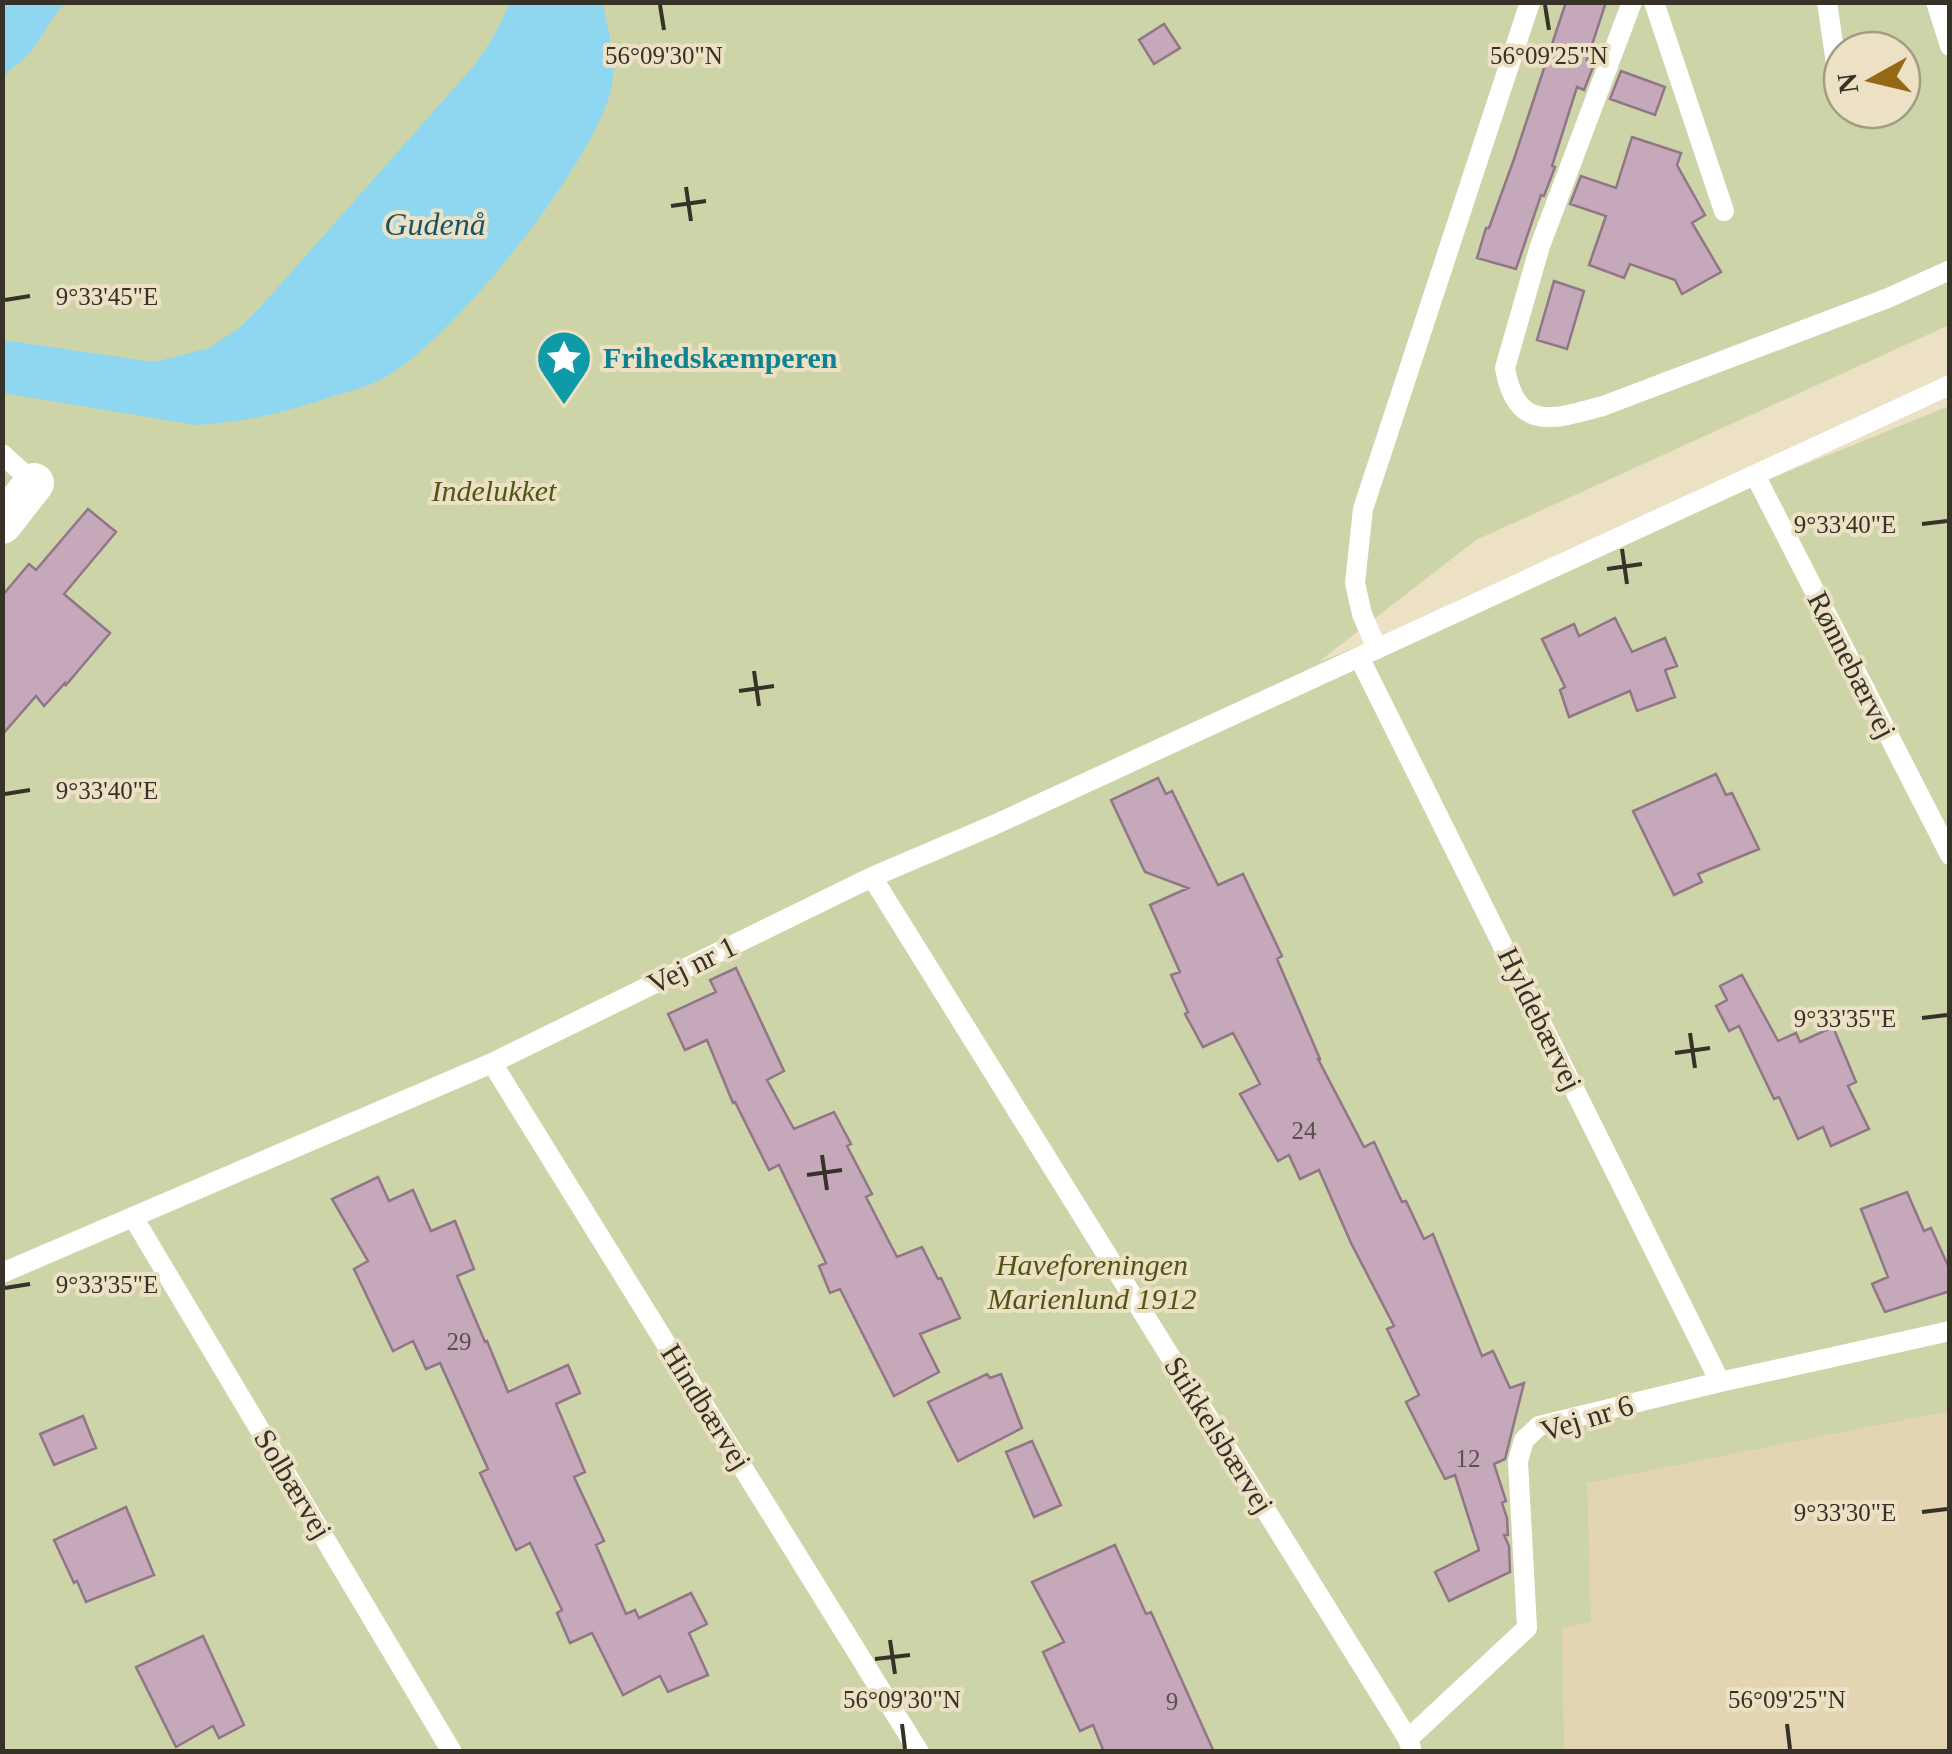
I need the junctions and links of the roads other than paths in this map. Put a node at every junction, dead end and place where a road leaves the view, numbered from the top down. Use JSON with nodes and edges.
{"nodes":[{"id":1,"x":1530,"y":2,"type":"edge"},
{"id":2,"x":1632,"y":2,"type":"edge"},
{"id":3,"x":1654,"y":2,"type":"edge"},
{"id":4,"x":1827,"y":2,"type":"edge"},
{"id":5,"x":1936,"y":2,"type":"edge"},
{"id":6,"x":1831,"y":30,"type":"edge"},
{"id":7,"x":1950,"y":46,"type":"edge"},
{"id":8,"x":1724,"y":211,"type":"dead end"},
{"id":9,"x":1950,"y":270,"type":"edge"},
{"id":10,"x":1950,"y":384,"type":"edge"},
{"id":11,"x":2,"y":454,"type":"edge"},
{"id":12,"x":1754,"y":476,"type":"junction"},
{"id":13,"x":34,"y":483,"type":"joint"},
{"id":14,"x":2,"y":524,"type":"edge"},
{"id":15,"x":1368,"y":653,"type":"junction"},
{"id":16,"x":1950,"y":855,"type":"edge"},
{"id":17,"x":872,"y":876,"type":"junction"},
{"id":18,"x":492,"y":1063,"type":"junction"},
{"id":19,"x":133,"y":1217,"type":"junction"},
{"id":20,"x":2,"y":1273,"type":"edge"},
{"id":21,"x":1950,"y":1332,"type":"edge"},
{"id":22,"x":1720,"y":1382,"type":"junction"},
{"id":23,"x":1410,"y":1746,"type":"edge"},
{"id":24,"x":452,"y":1752,"type":"edge"},
{"id":25,"x":919,"y":1752,"type":"edge"}],
"edges":[{"from":1,"to":15,"type":"lane","name":"Hyldebærvej"},
{"from":2,"to":9,"type":"lane"},
{"from":3,"to":8,"type":"lane"},
{"from":4,"to":6,"type":"lane"},
{"from":5,"to":7,"type":"lane"},
{"from":10,"to":12,"type":"lane","name":"Vej nr 1"},
{"from":11,"to":13,"type":"lane"},
{"from":12,"to":15,"type":"lane","name":"Vej nr 1"},
{"from":12,"to":16,"type":"lane","name":"Rønnebærvej"},
{"from":13,"to":14,"type":"street"},
{"from":15,"to":17,"type":"lane","name":"Vej nr 1"},
{"from":15,"to":22,"type":"lane","name":"Hyldebærvej"},
{"from":17,"to":18,"type":"lane","name":"Vej nr 1"},
{"from":17,"to":23,"type":"lane","name":"Stikkelsbærvej"},
{"from":18,"to":19,"type":"lane","name":"Vej nr 1"},
{"from":18,"to":25,"type":"lane","name":"Hindbærvej"},
{"from":19,"to":20,"type":"lane","name":"Vej nr 1"},
{"from":19,"to":24,"type":"lane","name":"Solbærvej"},
{"from":21,"to":22,"type":"lane","name":"Vej nr 6"},
{"from":22,"to":23,"type":"lane","name":"Vej nr 6"}]}
